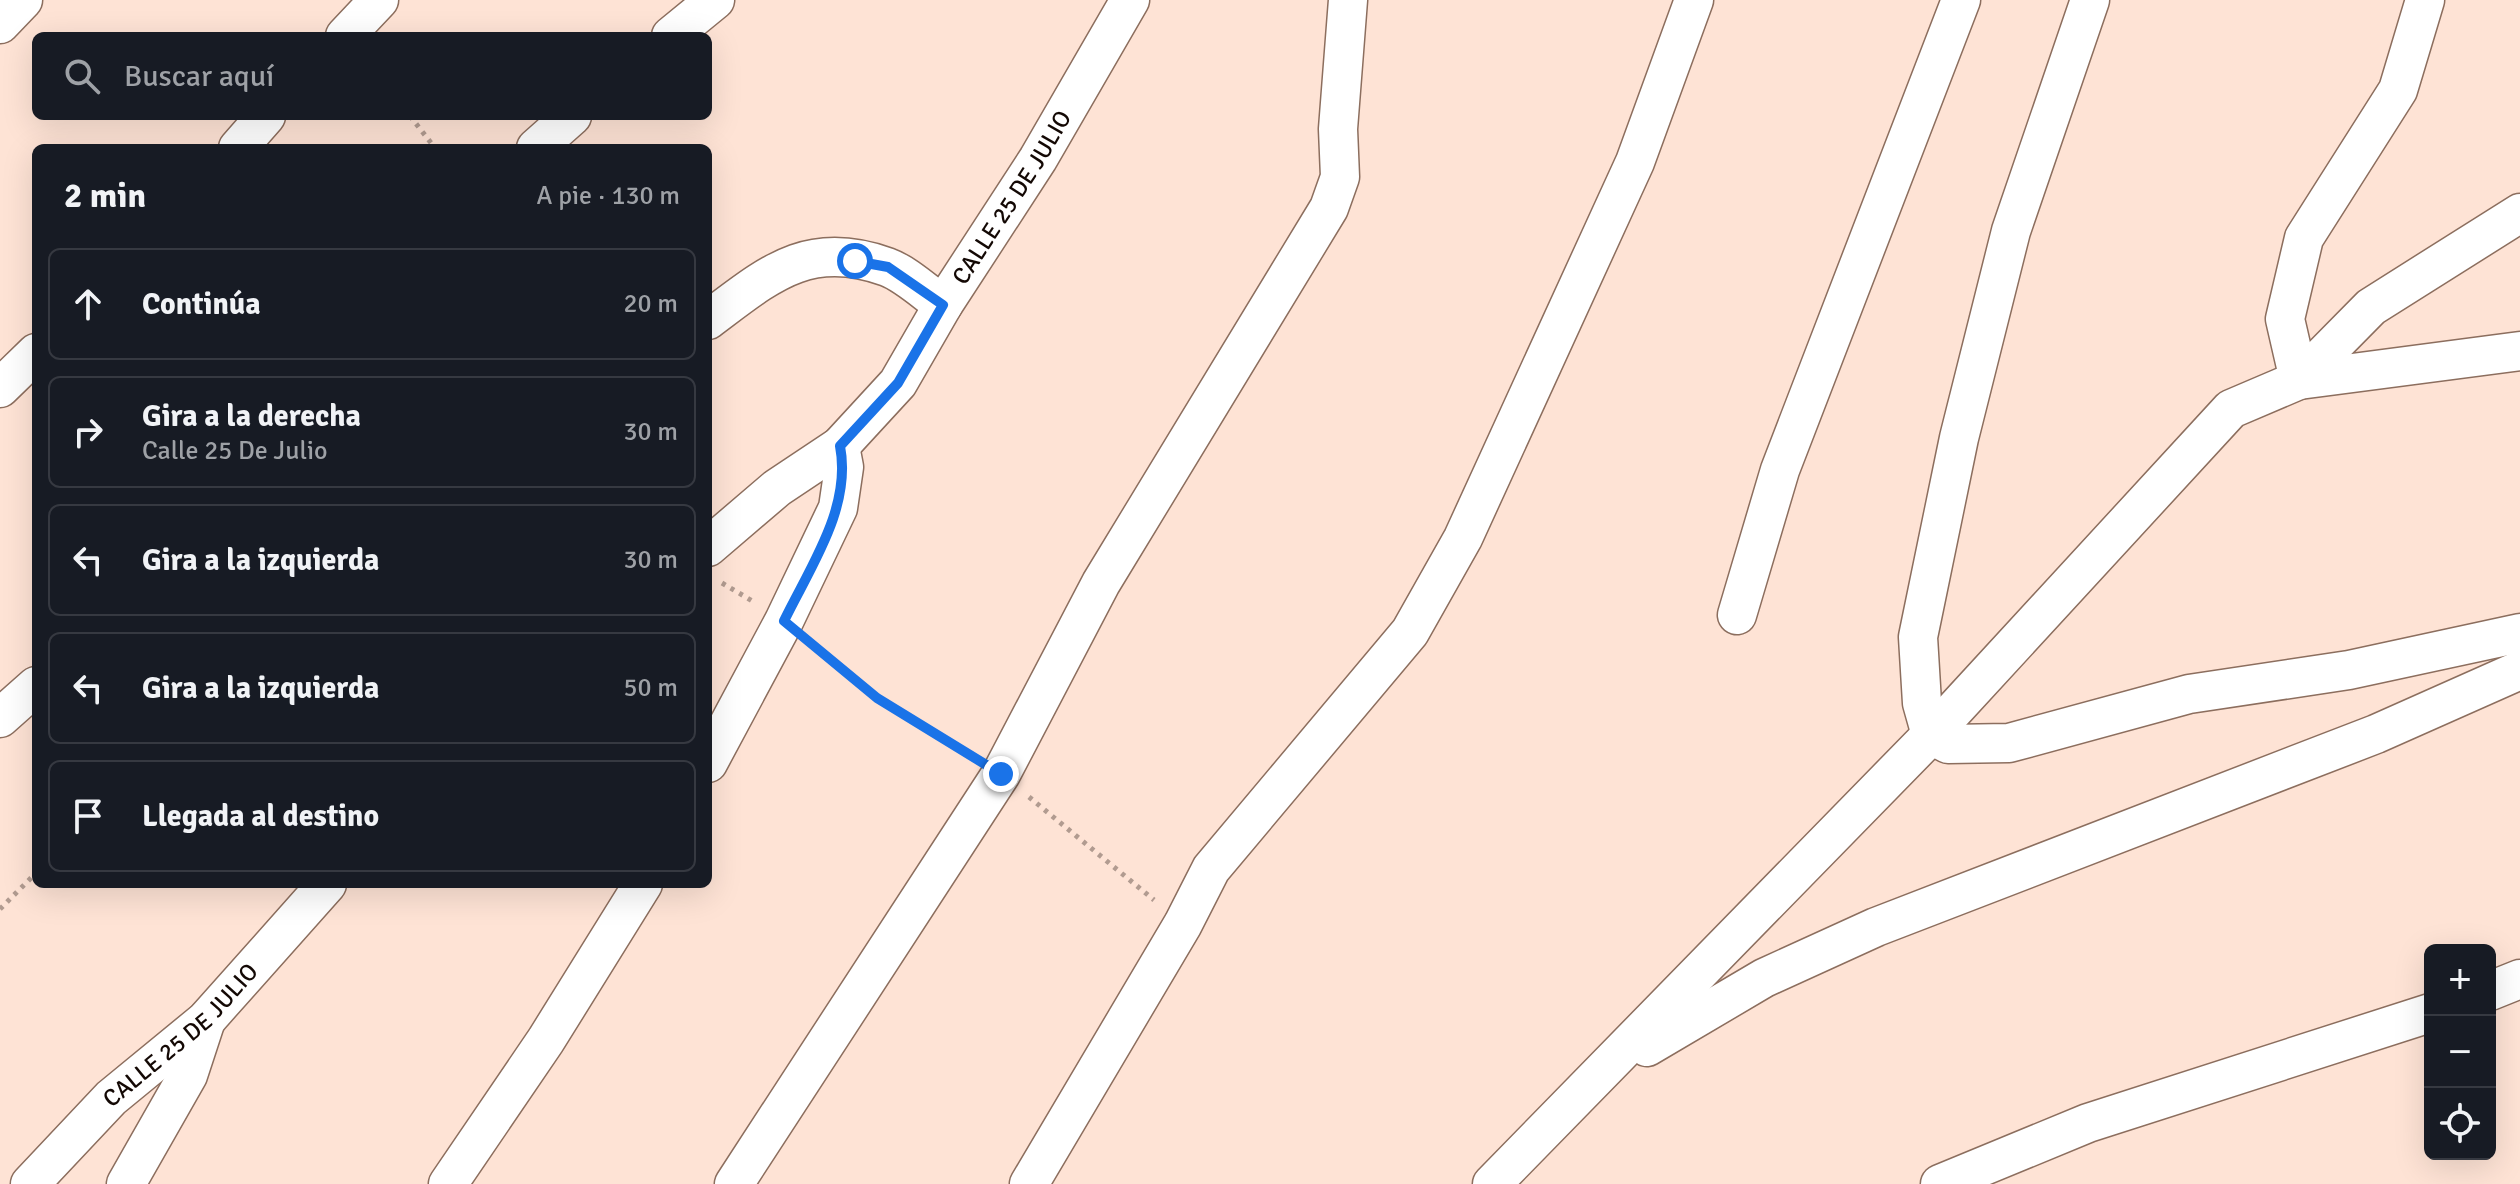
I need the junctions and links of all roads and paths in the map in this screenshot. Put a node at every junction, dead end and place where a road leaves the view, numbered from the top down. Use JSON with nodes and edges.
{"nodes":[{"id":1,"x":23,"y":0,"type":"edge"},
{"id":2,"x":379,"y":0,"type":"edge"},
{"id":3,"x":715,"y":0,"type":"edge"},
{"id":4,"x":1130,"y":0,"type":"edge"},
{"id":5,"x":1348,"y":0,"type":"edge"},
{"id":6,"x":1694,"y":0,"type":"edge"},
{"id":7,"x":1961,"y":0,"type":"edge"},
{"id":8,"x":2090,"y":0,"type":"edge"},
{"id":9,"x":2425,"y":0,"type":"edge"},
{"id":10,"x":0,"y":24,"type":"edge"},
{"id":11,"x":349,"y":32,"type":"edge"},
{"id":12,"x":676,"y":32,"type":"edge"},
{"id":13,"x":262,"y":120,"type":"edge"},
{"id":14,"x":413,"y":120,"type":"edge"},
{"id":15,"x":568,"y":120,"type":"edge"},
{"id":16,"x":242,"y":144,"type":"edge"},
{"id":17,"x":432,"y":144,"type":"edge"},
{"id":18,"x":540,"y":144,"type":"edge"},
{"id":19,"x":2520,"y":213,"type":"edge"},
{"id":20,"x":943,"y":305,"type":"junction"},
{"id":21,"x":712,"y":317,"type":"edge"},
{"id":22,"x":2520,"y":351,"type":"edge"},
{"id":23,"x":32,"y":357,"type":"edge"},
{"id":24,"x":2299,"y":380,"type":"junction"},
{"id":25,"x":0,"y":388,"type":"edge"},
{"id":26,"x":840,"y":446,"type":"junction"},
{"id":27,"x":712,"y":544,"type":"edge"},
{"id":28,"x":721,"y":582,"type":"dead end"},
{"id":29,"x":1737,"y":615,"type":"dead end"},
{"id":30,"x":784,"y":621,"type":"junction"},
{"id":31,"x":2520,"y":633,"type":"edge"},
{"id":32,"x":2520,"y":670,"type":"edge"},
{"id":33,"x":32,"y":690,"type":"edge"},
{"id":34,"x":0,"y":718,"type":"edge"},
{"id":35,"x":1931,"y":735,"type":"junction"},
{"id":36,"x":712,"y":756,"type":"edge"},
{"id":37,"x":1001,"y":774,"type":"junction"},
{"id":38,"x":32,"y":877,"type":"edge"},
{"id":39,"x":323,"y":888,"type":"edge"},
{"id":40,"x":641,"y":888,"type":"edge"},
{"id":41,"x":0,"y":909,"type":"edge"},
{"id":42,"x":1183,"y":924,"type":"junction"},
{"id":43,"x":2520,"y":979,"type":"edge"},
{"id":44,"x":2496,"y":989,"type":"edge"},
{"id":45,"x":2424,"y":1015,"type":"edge"},
{"id":46,"x":206,"y":1020,"type":"junction"},
{"id":47,"x":1604,"y":1073,"type":"junction"},
{"id":48,"x":30,"y":1184,"type":"edge"},
{"id":49,"x":126,"y":1184,"type":"edge"},
{"id":50,"x":448,"y":1184,"type":"edge"},
{"id":51,"x":734,"y":1184,"type":"edge"},
{"id":52,"x":1029,"y":1184,"type":"edge"},
{"id":53,"x":1492,"y":1184,"type":"edge"},
{"id":54,"x":1940,"y":1184,"type":"edge"}],
"edges":[{"from":1,"to":10,"type":"street"},
{"from":2,"to":11,"type":"street"},
{"from":3,"to":12,"type":"street"},
{"from":4,"to":20,"type":"street","name":"CALLE 25 DE JULIO"},
{"from":5,"to":37,"type":"street"},
{"from":6,"to":42,"type":"street"},
{"from":7,"to":29,"type":"street"},
{"from":8,"to":35,"type":"street"},
{"from":9,"to":24,"type":"street"},
{"from":13,"to":16,"type":"street"},
{"from":14,"to":17,"type":"path"},
{"from":15,"to":18,"type":"street"},
{"from":19,"to":24,"type":"street"},
{"from":20,"to":21,"type":"street"},
{"from":20,"to":26,"type":"street","name":"CALLE 25 DE JULIO"},
{"from":22,"to":24,"type":"street"},
{"from":23,"to":25,"type":"street"},
{"from":24,"to":35,"type":"street"},
{"from":26,"to":27,"type":"street","name":"CALLE 25 DE JULIO"},
{"from":26,"to":30,"type":"street"},
{"from":28,"to":30,"type":"path"},
{"from":30,"to":36,"type":"street"},
{"from":30,"to":37,"type":"path"},
{"from":31,"to":35,"type":"street"},
{"from":32,"to":47,"type":"street"},
{"from":33,"to":34,"type":"street"},
{"from":35,"to":47,"type":"street"},
{"from":37,"to":42,"type":"path"},
{"from":37,"to":51,"type":"street"},
{"from":38,"to":41,"type":"path"},
{"from":39,"to":46,"type":"street","name":"CALLE 25 DE JULIO"},
{"from":40,"to":50,"type":"street"},
{"from":42,"to":52,"type":"street"},
{"from":43,"to":44,"type":"street"},
{"from":45,"to":54,"type":"street"},
{"from":46,"to":48,"type":"street","name":"CALLE 25 DE JULIO"},
{"from":46,"to":49,"type":"street"},
{"from":47,"to":53,"type":"street"}]}
